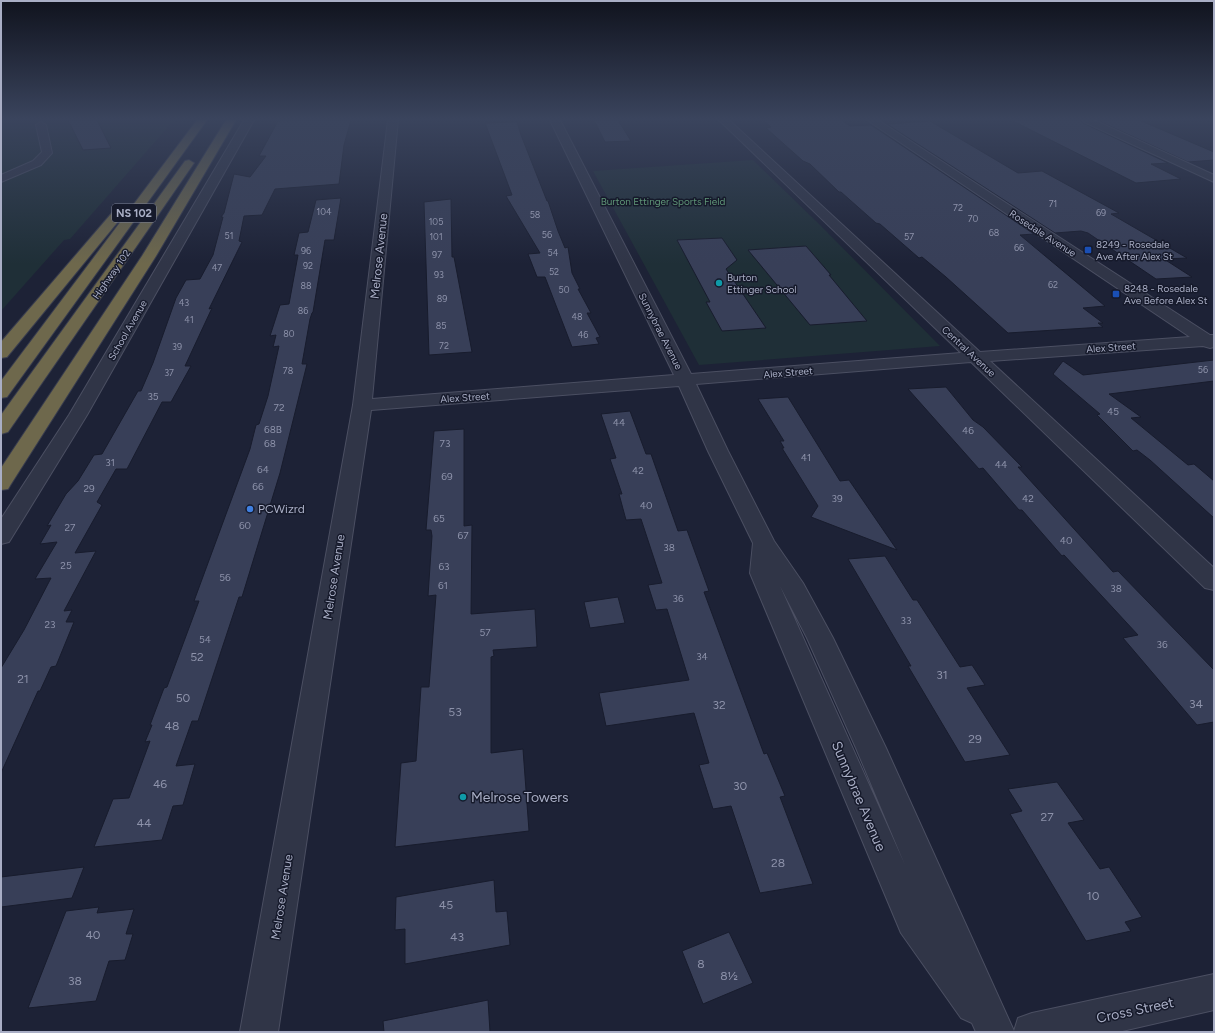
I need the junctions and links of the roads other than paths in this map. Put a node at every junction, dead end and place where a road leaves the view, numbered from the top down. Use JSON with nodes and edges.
{"nodes":[{"id":1,"x":26,"y":168,"type":"edge"},
{"id":2,"x":169,"y":168,"type":"edge"},
{"id":3,"x":177,"y":168,"type":"edge"},
{"id":4,"x":180,"y":168,"type":"edge"},
{"id":5,"x":202,"y":168,"type":"edge"},
{"id":6,"x":221,"y":168,"type":"edge"},
{"id":7,"x":388,"y":168,"type":"edge"},
{"id":8,"x":579,"y":168,"type":"edge"},
{"id":9,"x":775,"y":168,"type":"edge"},
{"id":10,"x":946,"y":168,"type":"edge"},
{"id":11,"x":1191,"y":168,"type":"edge"},
{"id":12,"x":1,"y":179,"type":"edge"},
{"id":13,"x":1214,"y":179,"type":"edge"},
{"id":14,"x":1212,"y":342,"type":"edge"},
{"id":15,"x":1,"y":353,"type":"edge"},
{"id":16,"x":976,"y":357,"type":"junction"},
{"id":17,"x":685,"y":380,"type":"junction"},
{"id":18,"x":1,"y":393,"type":"edge"},
{"id":19,"x":362,"y":405,"type":"junction"},
{"id":20,"x":1,"y":428,"type":"edge"},
{"id":21,"x":1,"y":484,"type":"edge"},
{"id":22,"x":1,"y":537,"type":"edge"},
{"id":23,"x":1214,"y":582,"type":"edge"},
{"id":24,"x":1214,"y":992,"type":"edge"},
{"id":25,"x":259,"y":1032,"type":"edge"},
{"id":26,"x":994,"y":1032,"type":"edge"},
{"id":27,"x":1032,"y":1032,"type":"edge"}],
"edges":[{"from":1,"to":12,"type":"street"},
{"from":2,"to":15,"type":"highway"},
{"from":3,"to":18,"type":"highway","name":"Highway 102","number":"NS 102"},
{"from":4,"to":20,"type":"highway","name":"Highway 102","number":"NS 102"},
{"from":5,"to":21,"type":"highway"},
{"from":6,"to":22,"type":"street","name":"School Avenue"},
{"from":7,"to":19,"type":"street","name":"Melrose Avenue"},
{"from":8,"to":17,"type":"street","name":"Sunnybrae Avenue"},
{"from":9,"to":16,"type":"street","name":"Central Avenue"},
{"from":10,"to":14,"type":"street","name":"Rosedale Avenue"},
{"from":11,"to":13,"type":"street"},
{"from":14,"to":16,"type":"street","name":"Alex Street"},
{"from":16,"to":17,"type":"street","name":"Alex Street"},
{"from":16,"to":23,"type":"street","name":"Central Avenue"},
{"from":17,"to":19,"type":"street","name":"Alex Street"},
{"from":17,"to":26,"type":"street","name":"Sunnybrae Avenue"},
{"from":19,"to":25,"type":"street","name":"Melrose Avenue"},
{"from":24,"to":27,"type":"street","name":"Cross Street"}]}
